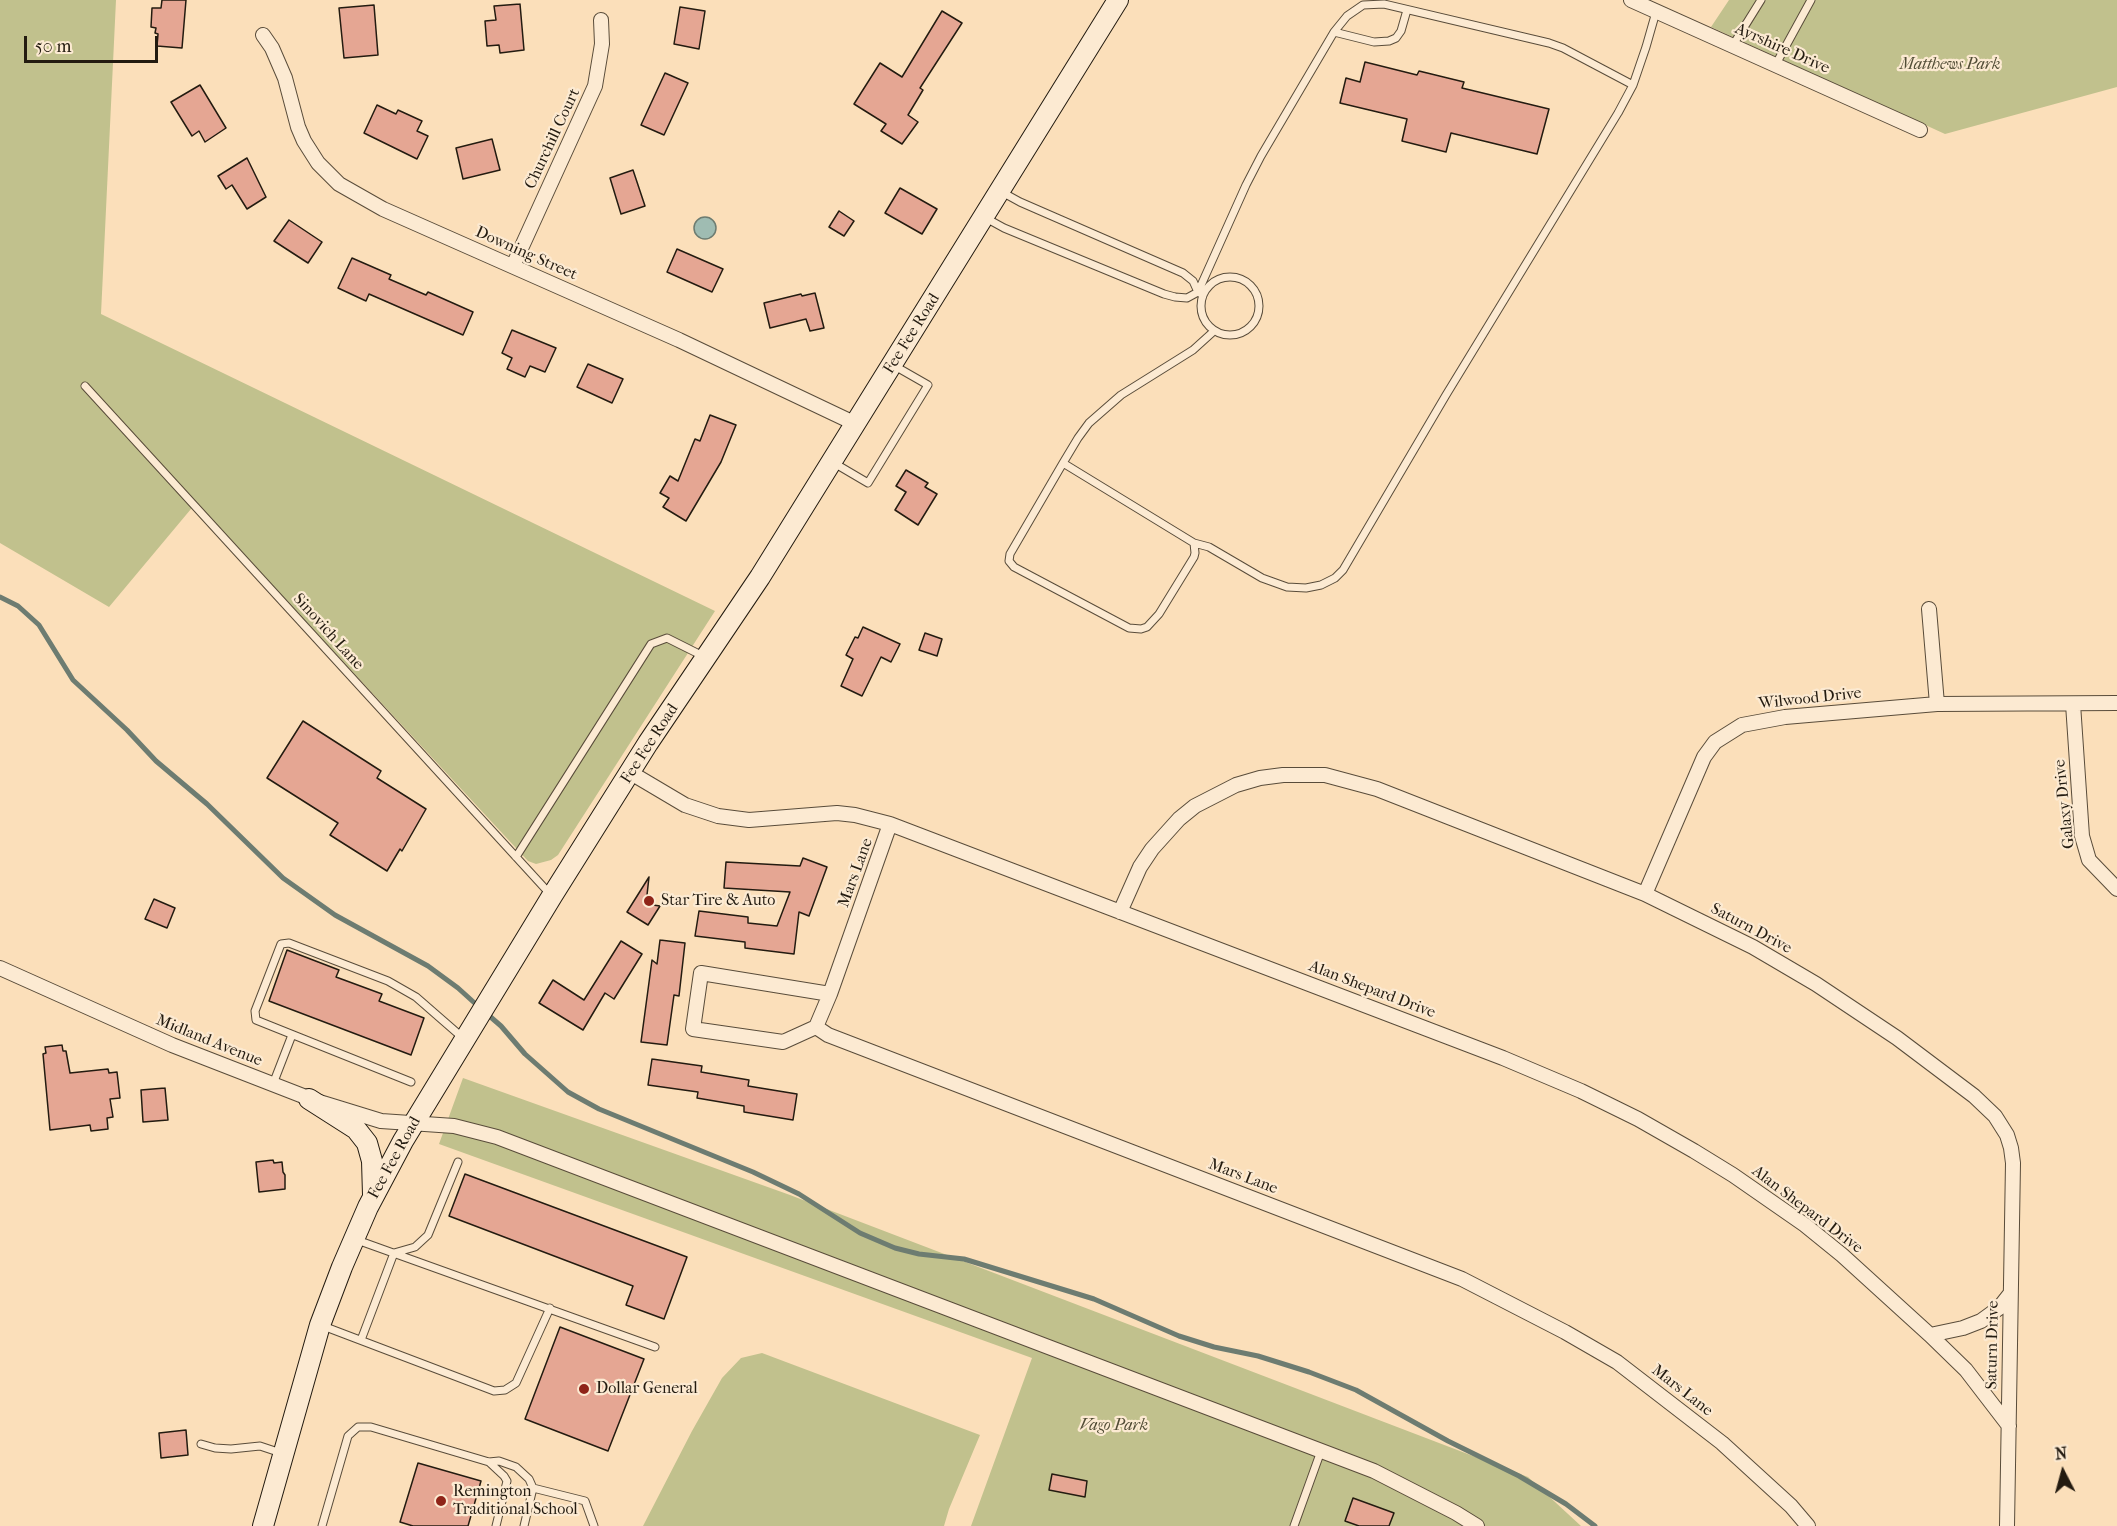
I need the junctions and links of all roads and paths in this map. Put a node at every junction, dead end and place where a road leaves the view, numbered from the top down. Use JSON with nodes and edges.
{"nodes":[{"id":1,"x":1118,"y":0,"type":"edge"},
{"id":2,"x":1631,"y":0,"type":"edge"},
{"id":3,"x":1761,"y":0,"type":"edge"},
{"id":4,"x":1811,"y":0,"type":"edge"},
{"id":5,"x":1407,"y":10,"type":"junction"},
{"id":6,"x":1656,"y":12,"type":"junction"},
{"id":7,"x":602,"y":20,"type":"dead end"},
{"id":8,"x":1334,"y":32,"type":"junction"},
{"id":9,"x":263,"y":35,"type":"dead end"},
{"id":10,"x":1733,"y":45,"type":"junction"},
{"id":11,"x":1776,"y":64,"type":"junction"},
{"id":12,"x":1633,"y":85,"type":"junction"},
{"id":13,"x":1920,"y":130,"type":"dead end"},
{"id":14,"x":1000,"y":191,"type":"junction"},
{"id":15,"x":984,"y":217,"type":"junction"},
{"id":16,"x":513,"y":266,"type":"junction"},
{"id":17,"x":1200,"y":294,"type":"junction"},
{"id":18,"x":1214,"y":331,"type":"junction"},
{"id":19,"x":893,"y":365,"type":"junction"},
{"id":20,"x":84,"y":386,"type":"dead end"},
{"id":21,"x":856,"y":424,"type":"junction"},
{"id":22,"x":832,"y":462,"type":"junction"},
{"id":23,"x":1063,"y":463,"type":"junction"},
{"id":24,"x":1194,"y":543,"type":"junction"},
{"id":25,"x":1929,"y":609,"type":"dead end"},
{"id":26,"x":706,"y":658,"type":"junction"},
{"id":27,"x":2117,"y":703,"type":"edge"},
{"id":28,"x":1937,"y":704,"type":"junction"},
{"id":29,"x":2073,"y":704,"type":"junction"},
{"id":30,"x":631,"y":773,"type":"junction"},
{"id":31,"x":890,"y":825,"type":"junction"},
{"id":32,"x":516,"y":857,"type":"junction"},
{"id":33,"x":2117,"y":889,"type":"edge"},
{"id":34,"x":1645,"y":894,"type":"junction"},
{"id":35,"x":552,"y":896,"type":"junction"},
{"id":36,"x":1120,"y":912,"type":"junction"},
{"id":37,"x":0,"y":968,"type":"edge"},
{"id":38,"x":830,"y":994,"type":"junction"},
{"id":39,"x":816,"y":1028,"type":"junction"},
{"id":40,"x":292,"y":1035,"type":"junction"},
{"id":41,"x":466,"y":1036,"type":"junction"},
{"id":42,"x":411,"y":1082,"type":"dead end"},
{"id":43,"x":273,"y":1084,"type":"junction"},
{"id":44,"x":309,"y":1099,"type":"junction"},
{"id":45,"x":413,"y":1124,"type":"junction"},
{"id":46,"x":458,"y":1162,"type":"dead end"},
{"id":47,"x":373,"y":1198,"type":"junction"},
{"id":48,"x":354,"y":1239,"type":"junction"},
{"id":49,"x":394,"y":1253,"type":"junction"},
{"id":50,"x":2010,"y":1294,"type":"junction"},
{"id":51,"x":550,"y":1308,"type":"junction"},
{"id":52,"x":320,"y":1325,"type":"junction"},
{"id":53,"x":1930,"y":1335,"type":"junction"},
{"id":54,"x":361,"y":1340,"type":"junction"},
{"id":55,"x":655,"y":1347,"type":"dead end"},
{"id":56,"x":2009,"y":1426,"type":"junction"},
{"id":57,"x":201,"y":1444,"type":"dead end"},
{"id":58,"x":1321,"y":1451,"type":"junction"},
{"id":59,"x":284,"y":1453,"type":"junction"},
{"id":60,"x":489,"y":1462,"type":"junction"},
{"id":61,"x":533,"y":1488,"type":"junction"},
{"id":62,"x":263,"y":1526,"type":"edge"},
{"id":63,"x":322,"y":1526,"type":"edge"},
{"id":64,"x":496,"y":1526,"type":"edge"},
{"id":65,"x":524,"y":1526,"type":"edge"},
{"id":66,"x":594,"y":1526,"type":"edge"},
{"id":67,"x":1294,"y":1526,"type":"edge"},
{"id":68,"x":1477,"y":1526,"type":"edge"},
{"id":69,"x":1808,"y":1526,"type":"edge"},
{"id":70,"x":2007,"y":1526,"type":"edge"}],
"edges":[{"from":1,"to":14,"type":"street","name":"Fee Fee Road"},
{"from":2,"to":6,"type":"street","name":"Ayrshire Drive"},
{"from":3,"to":10,"type":"lane"},
{"from":4,"to":11,"type":"lane"},
{"from":5,"to":8,"type":"lane"},
{"from":5,"to":8,"type":"lane"},
{"from":5,"to":12,"type":"lane"},
{"from":6,"to":10,"type":"street","name":"Ayrshire Drive"},
{"from":6,"to":12,"type":"lane"},
{"from":7,"to":16,"type":"street","name":"Churchill Court"},
{"from":8,"to":17,"type":"lane"},
{"from":9,"to":16,"type":"street","name":"Downing Street"},
{"from":10,"to":11,"type":"street","name":"Ayrshire Drive"},
{"from":11,"to":13,"type":"street","name":"Ayrshire Drive"},
{"from":12,"to":24,"type":"lane"},
{"from":14,"to":15,"type":"street","name":"Fee Fee Road"},
{"from":14,"to":17,"type":"lane"},
{"from":15,"to":17,"type":"lane"},
{"from":15,"to":19,"type":"street","name":"Fee Fee Road"},
{"from":16,"to":21,"type":"street","name":"Downing Street"},
{"from":17,"to":18,"type":"lane"},
{"from":17,"to":18,"type":"lane"},
{"from":18,"to":23,"type":"lane"},
{"from":19,"to":21,"type":"street","name":"Fee Fee Road"},
{"from":19,"to":22,"type":"lane"},
{"from":20,"to":32,"type":"lane","name":"Sinovich Lane"},
{"from":21,"to":22,"type":"street","name":"Fee Fee Road"},
{"from":22,"to":26,"type":"street","name":"Fee Fee Road"},
{"from":23,"to":24,"type":"lane"},
{"from":23,"to":24,"type":"lane"},
{"from":25,"to":28,"type":"street"},
{"from":26,"to":30,"type":"street","name":"Fee Fee Road"},
{"from":26,"to":32,"type":"lane"},
{"from":27,"to":29,"type":"street","name":"Wilwood Drive"},
{"from":28,"to":29,"type":"street","name":"Wilwood Drive"},
{"from":28,"to":34,"type":"street","name":"Wilwood Drive"},
{"from":29,"to":33,"type":"street","name":"Galaxy Drive"},
{"from":30,"to":31,"type":"street","name":"Alan Shepard Drive"},
{"from":30,"to":35,"type":"street","name":"Fee Fee Road"},
{"from":31,"to":36,"type":"street","name":"Alan Shepard Drive"},
{"from":31,"to":38,"type":"street","name":"Mars Lane"},
{"from":32,"to":35,"type":"lane","name":"Sinovich Lane"},
{"from":34,"to":36,"type":"street","name":"Saturn Drive"},
{"from":34,"to":50,"type":"street","name":"Saturn Drive"},
{"from":35,"to":41,"type":"street","name":"Fee Fee Road"},
{"from":36,"to":53,"type":"street","name":"Alan Shepard Drive"},
{"from":37,"to":43,"type":"street","name":"Midland Avenue"},
{"from":38,"to":39,"type":"street","name":"Mars Lane"},
{"from":38,"to":39,"type":"street"},
{"from":39,"to":69,"type":"street","name":"Mars Lane"},
{"from":40,"to":41,"type":"lane"},
{"from":40,"to":42,"type":"lane"},
{"from":40,"to":43,"type":"lane"},
{"from":41,"to":45,"type":"street","name":"Fee Fee Road"},
{"from":43,"to":44,"type":"street","name":"Midland Avenue"},
{"from":44,"to":45,"type":"street","name":"Midland Avenue"},
{"from":44,"to":47,"type":"street"},
{"from":45,"to":47,"type":"street","name":"Fee Fee Road"},
{"from":45,"to":58,"type":"street","name":"Midland Avenue"},
{"from":46,"to":49,"type":"lane"},
{"from":47,"to":48,"type":"street","name":"Fee Fee Road"},
{"from":48,"to":49,"type":"lane"},
{"from":48,"to":52,"type":"street","name":"Fee Fee Road"},
{"from":49,"to":51,"type":"lane"},
{"from":49,"to":54,"type":"lane"},
{"from":50,"to":53,"type":"street"},
{"from":50,"to":56,"type":"street","name":"Saturn Drive"},
{"from":51,"to":54,"type":"lane"},
{"from":51,"to":55,"type":"lane"},
{"from":52,"to":54,"type":"lane"},
{"from":52,"to":59,"type":"street","name":"Fee Fee Road"},
{"from":53,"to":56,"type":"street","name":"Alan Shepard Drive"},
{"from":56,"to":70,"type":"street","name":"Saturn Drive"},
{"from":57,"to":59,"type":"lane"},
{"from":58,"to":67,"type":"lane"},
{"from":58,"to":68,"type":"street","name":"Midland Avenue"},
{"from":59,"to":62,"type":"street","name":"Fee Fee Road"},
{"from":60,"to":61,"type":"lane"},
{"from":60,"to":63,"type":"lane"},
{"from":60,"to":64,"type":"lane"},
{"from":61,"to":65,"type":"lane"},
{"from":61,"to":66,"type":"lane"}]}
